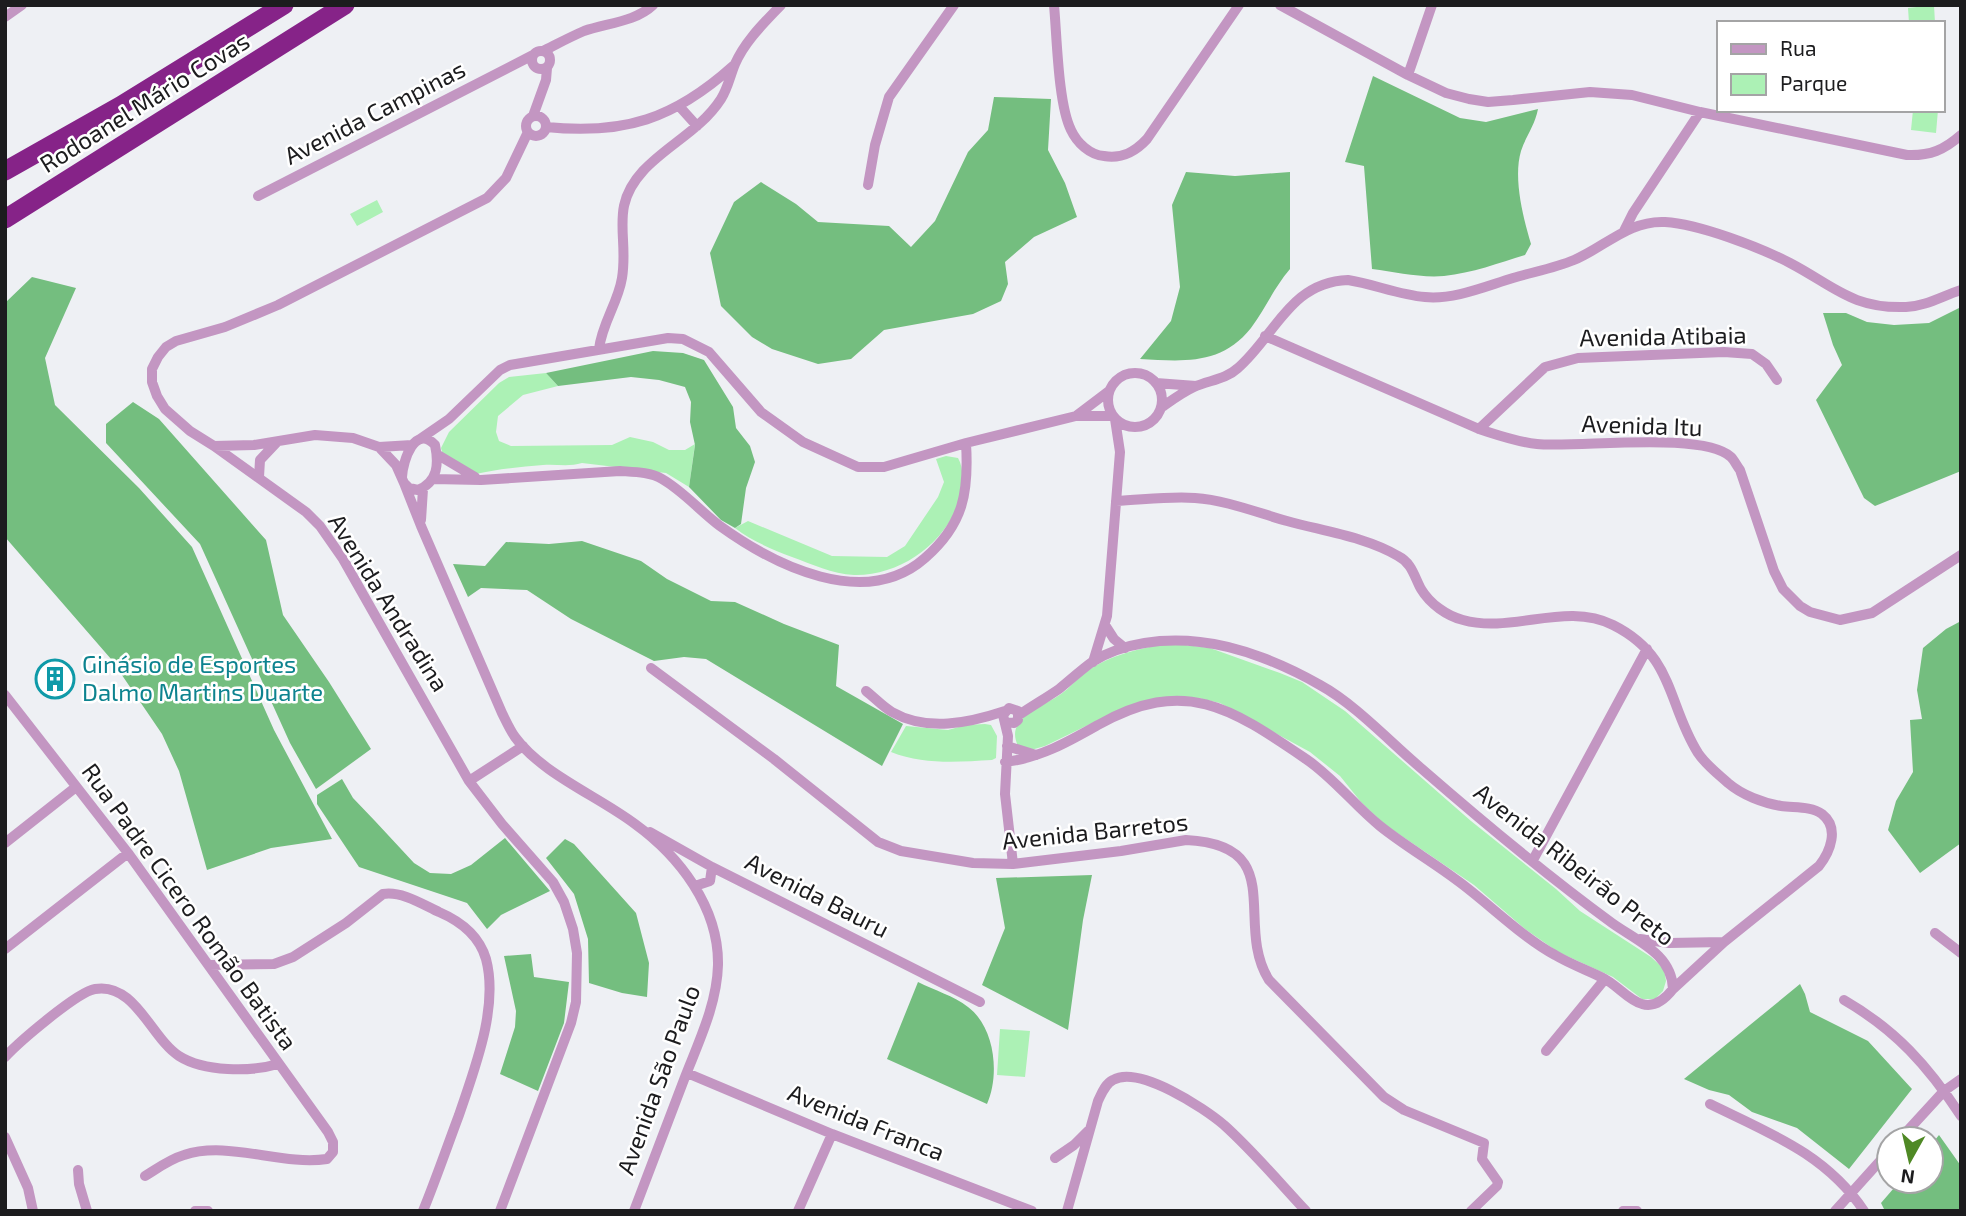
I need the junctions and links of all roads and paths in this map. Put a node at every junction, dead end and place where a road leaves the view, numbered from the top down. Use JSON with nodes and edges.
{"nodes":[{"id":1,"x":22,"y":5,"type":"edge"},
{"id":2,"x":284,"y":5,"type":"edge"},
{"id":3,"x":345,"y":5,"type":"edge"},
{"id":4,"x":653,"y":5,"type":"edge"},
{"id":5,"x":781,"y":5,"type":"edge"},
{"id":6,"x":954,"y":5,"type":"edge"},
{"id":7,"x":1054,"y":5,"type":"edge"},
{"id":8,"x":1239,"y":5,"type":"edge"},
{"id":9,"x":1280,"y":5,"type":"edge"},
{"id":10,"x":1432,"y":5,"type":"edge"},
{"id":11,"x":5,"y":17,"type":"edge"},
{"id":12,"x":541,"y":61,"type":"junction"},
{"id":13,"x":735,"y":64,"type":"junction"},
{"id":14,"x":1408,"y":75,"type":"junction"},
{"id":15,"x":679,"y":106,"type":"junction"},
{"id":16,"x":1700,"y":112,"type":"junction"},
{"id":17,"x":533,"y":116,"type":"junction"},
{"id":18,"x":697,"y":126,"type":"junction"},
{"id":19,"x":545,"y":127,"type":"junction"},
{"id":20,"x":528,"y":132,"type":"junction"},
{"id":21,"x":1961,"y":135,"type":"edge"},
{"id":22,"x":5,"y":172,"type":"edge"},
{"id":23,"x":868,"y":185,"type":"dead end"},
{"id":24,"x":258,"y":196,"type":"dead end"},
{"id":25,"x":1640,"y":203,"type":"junction"},
{"id":26,"x":5,"y":219,"type":"edge"},
{"id":27,"x":1656,"y":222,"type":"junction"},
{"id":28,"x":1624,"y":232,"type":"junction"},
{"id":29,"x":1961,"y":283,"type":"edge"},
{"id":30,"x":1961,"y":290,"type":"edge"},
{"id":31,"x":1947,"y":294,"type":"junction"},
{"id":32,"x":1265,"y":336,"type":"junction"},
{"id":33,"x":599,"y":349,"type":"junction"},
{"id":34,"x":1777,"y":380,"type":"dead end"},
{"id":35,"x":1156,"y":383,"type":"junction"},
{"id":36,"x":1196,"y":386,"type":"junction"},
{"id":37,"x":1109,"y":391,"type":"junction"},
{"id":38,"x":1162,"y":407,"type":"junction"},
{"id":39,"x":1076,"y":416,"type":"junction"},
{"id":40,"x":1113,"y":418,"type":"junction"},
{"id":41,"x":449,"y":419,"type":"junction"},
{"id":42,"x":1134,"y":428,"type":"junction"},
{"id":43,"x":1479,"y":429,"type":"junction"},
{"id":44,"x":276,"y":442,"type":"junction"},
{"id":45,"x":414,"y":443,"type":"junction"},
{"id":46,"x":966,"y":443,"type":"junction"},
{"id":47,"x":214,"y":446,"type":"junction"},
{"id":48,"x":379,"y":447,"type":"junction"},
{"id":49,"x":437,"y":450,"type":"junction"},
{"id":50,"x":1119,"y":452,"type":"junction"},
{"id":51,"x":259,"y":477,"type":"junction"},
{"id":52,"x":433,"y":479,"type":"junction"},
{"id":53,"x":403,"y":480,"type":"junction"},
{"id":54,"x":481,"y":480,"type":"junction"},
{"id":55,"x":423,"y":489,"type":"junction"},
{"id":56,"x":1116,"y":501,"type":"junction"},
{"id":57,"x":421,"y":526,"type":"junction"},
{"id":58,"x":1961,"y":555,"type":"edge"},
{"id":59,"x":1107,"y":616,"type":"junction"},
{"id":60,"x":1125,"y":648,"type":"junction"},
{"id":61,"x":1647,"y":649,"type":"junction"},
{"id":62,"x":1093,"y":662,"type":"junction"},
{"id":63,"x":651,"y":668,"type":"dead end"},
{"id":64,"x":866,"y":691,"type":"dead end"},
{"id":65,"x":5,"y":695,"type":"edge"},
{"id":66,"x":1010,"y":716,"type":"junction"},
{"id":67,"x":1007,"y":741,"type":"junction"},
{"id":68,"x":523,"y":746,"type":"junction"},
{"id":69,"x":1038,"y":756,"type":"junction"},
{"id":70,"x":1005,"y":762,"type":"junction"},
{"id":71,"x":469,"y":780,"type":"junction"},
{"id":72,"x":76,"y":787,"type":"junction"},
{"id":73,"x":636,"y":824,"type":"junction"},
{"id":74,"x":6,"y":840,"type":"edge"},
{"id":75,"x":128,"y":853,"type":"junction"},
{"id":76,"x":1533,"y":860,"type":"junction"},
{"id":77,"x":709,"y":864,"type":"junction"},
{"id":78,"x":1013,"y":864,"type":"junction"},
{"id":79,"x":693,"y":883,"type":"junction"},
{"id":80,"x":1935,"y":933,"type":"dead end"},
{"id":81,"x":1635,"y":938,"type":"junction"},
{"id":82,"x":1724,"y":942,"type":"junction"},
{"id":83,"x":5,"y":949,"type":"edge"},
{"id":84,"x":1961,"y":953,"type":"edge"},
{"id":85,"x":209,"y":965,"type":"junction"},
{"id":86,"x":1605,"y":979,"type":"junction"},
{"id":87,"x":1673,"y":989,"type":"junction"},
{"id":88,"x":1844,"y":1000,"type":"dead end"},
{"id":89,"x":980,"y":1002,"type":"dead end"},
{"id":90,"x":27,"y":1038,"type":"junction"},
{"id":91,"x":5,"y":1041,"type":"edge"},
{"id":92,"x":1546,"y":1051,"type":"dead end"},
{"id":93,"x":5,"y":1057,"type":"edge"},
{"id":94,"x":278,"y":1064,"type":"junction"},
{"id":95,"x":687,"y":1073,"type":"junction"},
{"id":96,"x":1961,"y":1079,"type":"edge"},
{"id":97,"x":1944,"y":1091,"type":"junction"},
{"id":98,"x":1710,"y":1104,"type":"dead end"},
{"id":99,"x":1961,"y":1116,"type":"edge"},
{"id":100,"x":1913,"y":1125,"type":"edge"},
{"id":101,"x":1089,"y":1130,"type":"junction"},
{"id":102,"x":832,"y":1134,"type":"junction"},
{"id":103,"x":5,"y":1137,"type":"edge"},
{"id":104,"x":1055,"y":1158,"type":"dead end"},
{"id":105,"x":1875,"y":1167,"type":"edge"},
{"id":106,"x":78,"y":1170,"type":"dead end"},
{"id":107,"x":145,"y":1176,"type":"dead end"},
{"id":108,"x":1852,"y":1192,"type":"junction"},
{"id":109,"x":504,"y":1208,"type":"edge"},
{"id":110,"x":33,"y":1211,"type":"edge"},
{"id":111,"x":88,"y":1211,"type":"edge"},
{"id":112,"x":195,"y":1211,"type":"edge"},
{"id":113,"x":208,"y":1211,"type":"edge"},
{"id":114,"x":423,"y":1211,"type":"edge"},
{"id":115,"x":634,"y":1211,"type":"edge"},
{"id":116,"x":798,"y":1211,"type":"edge"},
{"id":117,"x":1032,"y":1211,"type":"edge"},
{"id":118,"x":1067,"y":1211,"type":"edge"},
{"id":119,"x":1306,"y":1211,"type":"edge"},
{"id":120,"x":1471,"y":1211,"type":"edge"},
{"id":121,"x":1623,"y":1211,"type":"edge"},
{"id":122,"x":1637,"y":1211,"type":"edge"},
{"id":123,"x":1835,"y":1211,"type":"edge"},
{"id":124,"x":1864,"y":1211,"type":"edge"}],
"edges":[{"from":1,"to":11,"type":"street"},
{"from":2,"to":22,"type":"highway","name":"Rodoanel Mário Covas"},
{"from":3,"to":26,"type":"highway","name":"Rodoanel Mário Covas"},
{"from":4,"to":12,"type":"street","name":"Avenida Campinas"},
{"from":5,"to":13,"type":"street"},
{"from":6,"to":23,"type":"street"},
{"from":7,"to":8,"type":"street"},
{"from":9,"to":14,"type":"street"},
{"from":10,"to":14,"type":"street"},
{"from":12,"to":17,"type":"street"},
{"from":12,"to":24,"type":"street","name":"Avenida Campinas"},
{"from":13,"to":15,"type":"street"},
{"from":13,"to":18,"type":"street"},
{"from":14,"to":16,"type":"street"},
{"from":15,"to":18,"type":"street"},
{"from":15,"to":19,"type":"street"},
{"from":16,"to":21,"type":"street"},
{"from":16,"to":25,"type":"street"},
{"from":17,"to":19,"type":"street"},
{"from":17,"to":20,"type":"street"},
{"from":18,"to":33,"type":"street"},
{"from":19,"to":20,"type":"street"},
{"from":20,"to":47,"type":"street","name":"Avenida Andradina"},
{"from":25,"to":27,"type":"street"},
{"from":25,"to":28,"type":"street"},
{"from":27,"to":28,"type":"street"},
{"from":27,"to":31,"type":"street"},
{"from":28,"to":32,"type":"street"},
{"from":29,"to":31,"type":"street"},
{"from":30,"to":31,"type":"street"},
{"from":32,"to":36,"type":"street"},
{"from":32,"to":43,"type":"street","name":"Avenida Itu"},
{"from":33,"to":41,"type":"street"},
{"from":33,"to":46,"type":"street"},
{"from":34,"to":43,"type":"street","name":"Avenida Atibaia"},
{"from":35,"to":36,"type":"street"},
{"from":35,"to":37,"type":"street"},
{"from":35,"to":38,"type":"street"},
{"from":36,"to":38,"type":"street"},
{"from":37,"to":39,"type":"street"},
{"from":37,"to":40,"type":"street"},
{"from":38,"to":42,"type":"street"},
{"from":39,"to":40,"type":"street"},
{"from":39,"to":46,"type":"street"},
{"from":40,"to":42,"type":"street"},
{"from":40,"to":50,"type":"street"},
{"from":41,"to":45,"type":"street"},
{"from":41,"to":49,"type":"street"},
{"from":42,"to":50,"type":"street"},
{"from":43,"to":58,"type":"street","name":"Avenida Itu"},
{"from":44,"to":47,"type":"street"},
{"from":44,"to":48,"type":"street"},
{"from":44,"to":51,"type":"street"},
{"from":45,"to":48,"type":"street"},
{"from":45,"to":49,"type":"street"},
{"from":45,"to":53,"type":"street"},
{"from":46,"to":54,"type":"street"},
{"from":47,"to":51,"type":"street","name":"Avenida Andradina"},
{"from":48,"to":53,"type":"street","name":"Avenida São Paulo"},
{"from":49,"to":52,"type":"street"},
{"from":49,"to":54,"type":"street"},
{"from":50,"to":56,"type":"street"},
{"from":51,"to":71,"type":"street","name":"Avenida Andradina"},
{"from":52,"to":54,"type":"street"},
{"from":52,"to":55,"type":"street"},
{"from":53,"to":55,"type":"street"},
{"from":53,"to":57,"type":"street","name":"Avenida São Paulo"},
{"from":55,"to":57,"type":"street","name":"Avenida São Paulo"},
{"from":56,"to":59,"type":"street"},
{"from":56,"to":61,"type":"street"},
{"from":57,"to":68,"type":"street","name":"Avenida São Paulo"},
{"from":59,"to":60,"type":"street"},
{"from":59,"to":62,"type":"street"},
{"from":60,"to":62,"type":"street","name":"Avenida Ribeirão Preto"},
{"from":60,"to":76,"type":"street","name":"Avenida Ribeirão Preto"},
{"from":61,"to":76,"type":"street"},
{"from":61,"to":82,"type":"street"},
{"from":62,"to":66,"type":"street","name":"Avenida Ribeirão Preto"},
{"from":63,"to":78,"type":"street","name":"Avenida Barretos"},
{"from":64,"to":66,"type":"street","name":"Avenida Ribeirão Preto"},
{"from":65,"to":72,"type":"street","name":"Rua Padre Cicero Romão Batista"},
{"from":66,"to":67,"type":"street"},
{"from":67,"to":69,"type":"street"},
{"from":67,"to":70,"type":"street"},
{"from":68,"to":71,"type":"street"},
{"from":68,"to":73,"type":"street","name":"Avenida São Paulo"},
{"from":69,"to":70,"type":"street"},
{"from":69,"to":86,"type":"street"},
{"from":70,"to":78,"type":"street"},
{"from":71,"to":109,"type":"street","name":"Avenida Andradina"},
{"from":72,"to":74,"type":"street"},
{"from":72,"to":75,"type":"street","name":"Rua Padre Cicero Romão Batista"},
{"from":73,"to":77,"type":"street","name":"Avenida Bauru"},
{"from":73,"to":79,"type":"street","name":"Avenida São Paulo"},
{"from":75,"to":83,"type":"street"},
{"from":75,"to":85,"type":"street","name":"Rua Padre Cicero Romão Batista"},
{"from":76,"to":81,"type":"street","name":"Avenida Ribeirão Preto"},
{"from":77,"to":79,"type":"street"},
{"from":77,"to":79,"type":"street"},
{"from":77,"to":89,"type":"street","name":"Avenida Bauru"},
{"from":78,"to":120,"type":"street","name":"Avenida Barretos"},
{"from":79,"to":95,"type":"street","name":"Avenida São Paulo"},
{"from":80,"to":84,"type":"street"},
{"from":81,"to":82,"type":"street"},
{"from":81,"to":87,"type":"street","name":"Avenida Ribeirão Preto"},
{"from":82,"to":87,"type":"street"},
{"from":85,"to":94,"type":"street","name":"Rua Padre Cicero Romão Batista"},
{"from":85,"to":114,"type":"street"},
{"from":86,"to":87,"type":"street"},
{"from":86,"to":92,"type":"street"},
{"from":88,"to":97,"type":"street"},
{"from":90,"to":91,"type":"street"},
{"from":90,"to":93,"type":"street"},
{"from":90,"to":94,"type":"street"},
{"from":94,"to":107,"type":"street","name":"Rua Padre Cicero Romão Batista"},
{"from":95,"to":102,"type":"street","name":"Avenida Franca"},
{"from":95,"to":115,"type":"street","name":"Avenida São Paulo"},
{"from":96,"to":97,"type":"street"},
{"from":97,"to":99,"type":"street"},
{"from":97,"to":100,"type":"street"},
{"from":98,"to":108,"type":"street"},
{"from":101,"to":104,"type":"street"},
{"from":101,"to":118,"type":"street"},
{"from":101,"to":119,"type":"street"},
{"from":102,"to":116,"type":"street"},
{"from":102,"to":117,"type":"street","name":"Avenida Franca"},
{"from":103,"to":110,"type":"street"},
{"from":105,"to":108,"type":"street"},
{"from":106,"to":111,"type":"street"},
{"from":108,"to":123,"type":"street"},
{"from":108,"to":124,"type":"street"},
{"from":112,"to":113,"type":"street"},
{"from":121,"to":122,"type":"street"}]}
